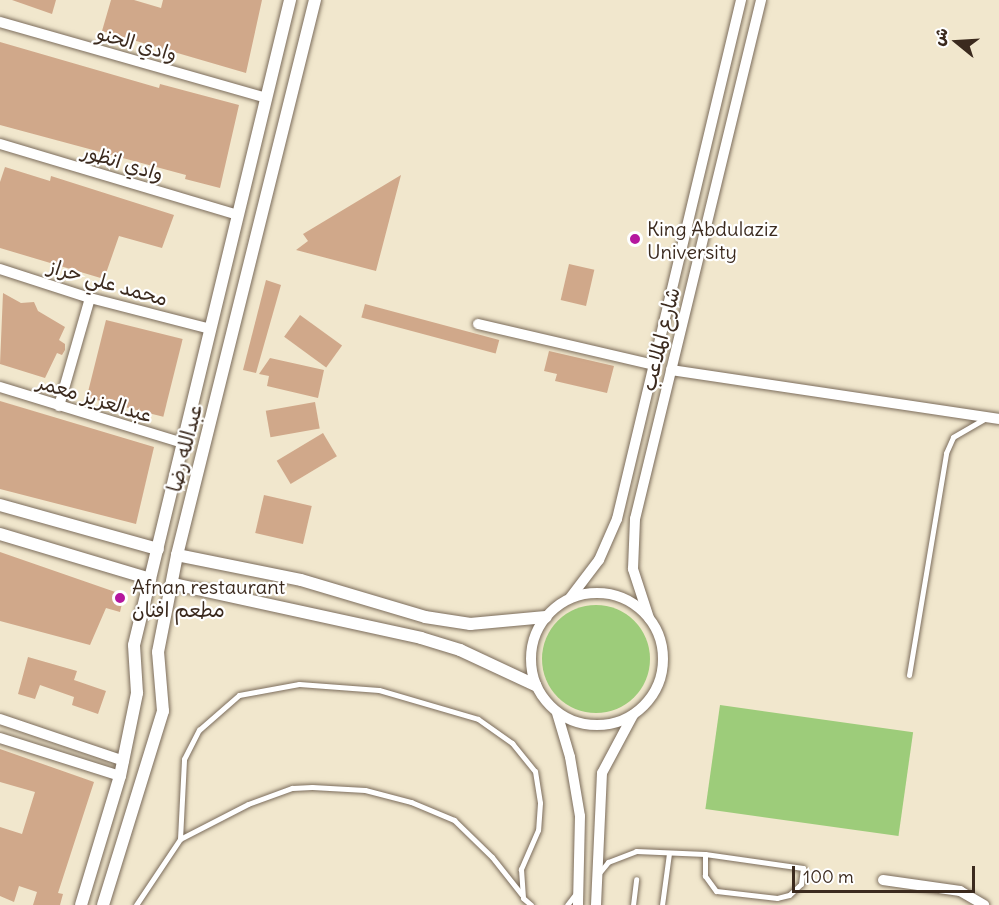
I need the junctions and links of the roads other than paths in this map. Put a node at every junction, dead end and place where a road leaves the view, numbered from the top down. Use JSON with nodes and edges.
{"nodes":[{"id":1,"x":290,"y":0,"type":"edge"},
{"id":2,"x":315,"y":0,"type":"edge"},
{"id":3,"x":741,"y":0,"type":"edge"},
{"id":4,"x":761,"y":0,"type":"edge"},
{"id":5,"x":0,"y":22,"type":"edge"},
{"id":6,"x":264,"y":97,"type":"junction"},
{"id":7,"x":0,"y":144,"type":"edge"},
{"id":8,"x":235,"y":214,"type":"junction"},
{"id":9,"x":0,"y":269,"type":"edge"},
{"id":10,"x":90,"y":298,"type":"junction"},
{"id":11,"x":478,"y":324,"type":"dead end"},
{"id":12,"x":207,"y":328,"type":"junction"},
{"id":13,"x":654,"y":365,"type":"junction"},
{"id":14,"x":671,"y":370,"type":"junction"},
{"id":15,"x":0,"y":387,"type":"edge"},
{"id":16,"x":59,"y":406,"type":"junction"},
{"id":17,"x":994,"y":418,"type":"edge"},
{"id":18,"x":180,"y":442,"type":"junction"},
{"id":19,"x":0,"y":505,"type":"edge"},
{"id":20,"x":0,"y":534,"type":"edge"},
{"id":21,"x":158,"y":549,"type":"junction"},
{"id":22,"x":177,"y":555,"type":"junction"},
{"id":23,"x":150,"y":579,"type":"junction"},
{"id":24,"x":174,"y":584,"type":"junction"},
{"id":25,"x":570,"y":598,"type":"junction"},
{"id":26,"x":546,"y":617,"type":"junction"},
{"id":27,"x":649,"y":618,"type":"junction"},
{"id":28,"x":909,"y":675,"type":"dead end"},
{"id":29,"x":535,"y":685,"type":"junction"},
{"id":30,"x":557,"y":713,"type":"junction"},
{"id":31,"x":633,"y":714,"type":"junction"},
{"id":32,"x":0,"y":719,"type":"edge"},
{"id":33,"x":0,"y":738,"type":"edge"},
{"id":34,"x":124,"y":761,"type":"junction"},
{"id":35,"x":120,"y":776,"type":"junction"},
{"id":36,"x":180,"y":839,"type":"junction"},
{"id":37,"x":669,"y":853,"type":"junction"},
{"id":38,"x":705,"y":854,"type":"junction"},
{"id":39,"x":596,"y":876,"type":"junction"},
{"id":40,"x":636,"y":879,"type":"dead end"},
{"id":41,"x":883,"y":880,"type":"dead end"},
{"id":42,"x":579,"y":891,"type":"junction"},
{"id":43,"x":523,"y":898,"type":"junction"},
{"id":44,"x":81,"y":905,"type":"edge"},
{"id":45,"x":103,"y":905,"type":"edge"},
{"id":46,"x":136,"y":905,"type":"edge"},
{"id":47,"x":530,"y":905,"type":"edge"},
{"id":48,"x":567,"y":905,"type":"edge"},
{"id":49,"x":578,"y":905,"type":"edge"},
{"id":50,"x":596,"y":905,"type":"edge"},
{"id":51,"x":633,"y":905,"type":"edge"},
{"id":52,"x":662,"y":905,"type":"edge"},
{"id":53,"x":984,"y":905,"type":"edge"}],
"edges":[{"from":1,"to":6,"type":"street","name":"عبدالله رضا"},
{"from":2,"to":22,"type":"street","name":"عبدالله رضا"},
{"from":3,"to":13,"type":"street","name":"شارع الملاعب"},
{"from":4,"to":14,"type":"street","name":"شارع الملاعب"},
{"from":5,"to":6,"type":"street","name":"وادي الحنو"},
{"from":6,"to":8,"type":"street","name":"عبدالله رضا"},
{"from":7,"to":8,"type":"street","name":"وادي انظور"},
{"from":8,"to":12,"type":"street","name":"عبدالله رضا"},
{"from":9,"to":10,"type":"street","name":"محمد علي حراز"},
{"from":10,"to":12,"type":"street","name":"محمد علي حراز"},
{"from":10,"to":16,"type":"street"},
{"from":11,"to":13,"type":"street"},
{"from":12,"to":18,"type":"street","name":"عبدالله رضا"},
{"from":13,"to":25,"type":"street","name":"شارع الملاعب"},
{"from":14,"to":17,"type":"street"},
{"from":14,"to":27,"type":"street","name":"شارع الملاعب"},
{"from":15,"to":16,"type":"street","name":"عبدالعزيز معمر"},
{"from":16,"to":18,"type":"street","name":"عبدالعزيز معمر"},
{"from":17,"to":28,"type":"lane"},
{"from":18,"to":21,"type":"street","name":"عبدالله رضا"},
{"from":19,"to":21,"type":"street"},
{"from":20,"to":23,"type":"street"},
{"from":21,"to":23,"type":"street","name":"عبدالله رضا"},
{"from":22,"to":24,"type":"street","name":"عبدالله رضا"},
{"from":22,"to":26,"type":"street"},
{"from":23,"to":34,"type":"street","name":"عبدالله رضا"},
{"from":24,"to":29,"type":"street"},
{"from":24,"to":45,"type":"street","name":"عبدالله رضا"},
{"from":25,"to":26,"type":"street"},
{"from":25,"to":27,"type":"street"},
{"from":26,"to":29,"type":"street"},
{"from":27,"to":31,"type":"street"},
{"from":29,"to":30,"type":"street"},
{"from":30,"to":31,"type":"street"},
{"from":30,"to":42,"type":"street"},
{"from":31,"to":39,"type":"street"},
{"from":32,"to":34,"type":"street"},
{"from":33,"to":35,"type":"street"},
{"from":34,"to":35,"type":"street","name":"عبدالله رضا"},
{"from":35,"to":44,"type":"street","name":"عبدالله رضا"},
{"from":36,"to":43,"type":"lane"},
{"from":36,"to":43,"type":"lane"},
{"from":36,"to":46,"type":"lane"},
{"from":37,"to":38,"type":"lane"},
{"from":37,"to":39,"type":"lane"},
{"from":37,"to":52,"type":"lane"},
{"from":38,"to":38,"type":"lane"},
{"from":39,"to":50,"type":"street"},
{"from":40,"to":51,"type":"lane"},
{"from":41,"to":53,"type":"street"},
{"from":42,"to":48,"type":"lane"},
{"from":42,"to":49,"type":"street"},
{"from":43,"to":47,"type":"lane"}]}
